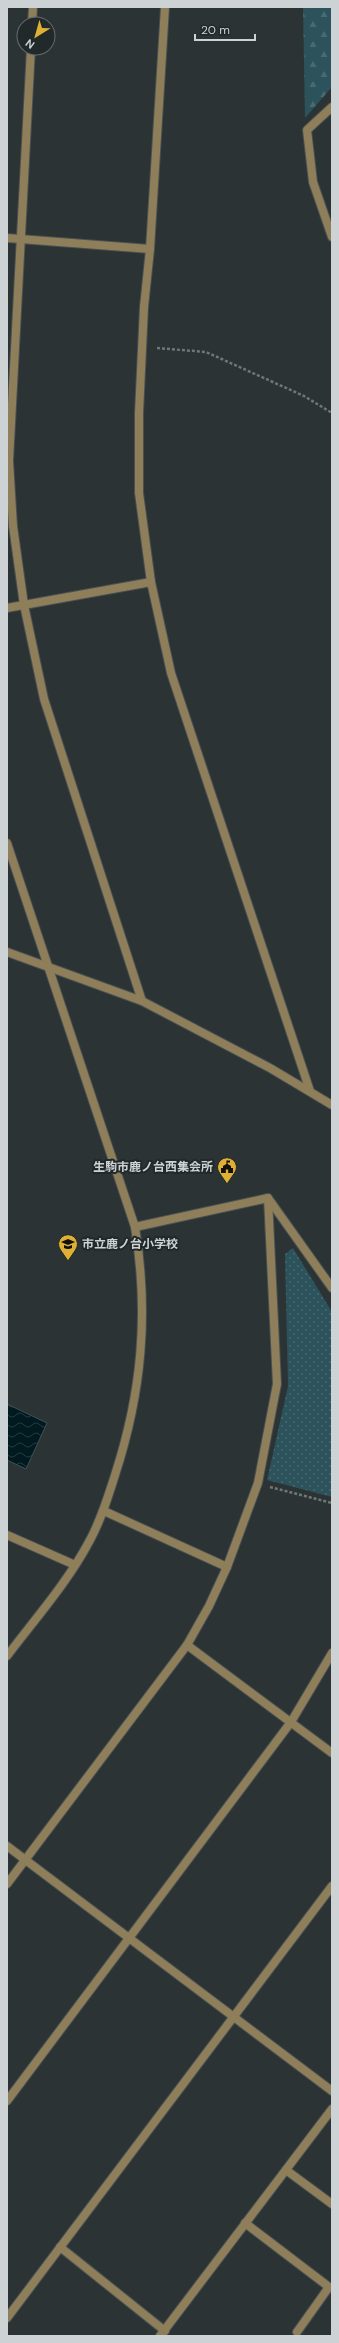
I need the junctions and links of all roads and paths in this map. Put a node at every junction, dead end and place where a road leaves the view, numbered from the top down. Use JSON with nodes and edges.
{"nodes":[{"id":1,"x":165,"y":7,"type":"edge"},
{"id":2,"x":31,"y":56,"type":"edge"},
{"id":3,"x":332,"y":107,"type":"edge"},
{"id":4,"x":332,"y":237,"type":"edge"},
{"id":5,"x":7,"y":238,"type":"edge"},
{"id":6,"x":21,"y":239,"type":"junction"},
{"id":7,"x":150,"y":249,"type":"junction"},
{"id":8,"x":142,"y":346,"type":"junction"},
{"id":9,"x":332,"y":413,"type":"edge"},
{"id":10,"x":151,"y":582,"type":"junction"},
{"id":11,"x":24,"y":605,"type":"junction"},
{"id":12,"x":7,"y":608,"type":"edge"},
{"id":13,"x":7,"y":843,"type":"edge"},
{"id":14,"x":7,"y":952,"type":"edge"},
{"id":15,"x":50,"y":968,"type":"junction"},
{"id":16,"x":142,"y":1001,"type":"junction"},
{"id":17,"x":310,"y":1091,"type":"junction"},
{"id":18,"x":332,"y":1105,"type":"edge"},
{"id":19,"x":268,"y":1198,"type":"junction"},
{"id":20,"x":135,"y":1227,"type":"junction"},
{"id":21,"x":332,"y":1288,"type":"edge"},
{"id":22,"x":258,"y":1484,"type":"junction"},
{"id":23,"x":332,"y":1504,"type":"edge"},
{"id":24,"x":104,"y":1511,"type":"junction"},
{"id":25,"x":7,"y":1534,"type":"edge"},
{"id":26,"x":75,"y":1565,"type":"junction"},
{"id":27,"x":227,"y":1567,"type":"junction"},
{"id":28,"x":187,"y":1645,"type":"junction"},
{"id":29,"x":332,"y":1653,"type":"edge"},
{"id":30,"x":7,"y":1656,"type":"edge"},
{"id":31,"x":291,"y":1722,"type":"junction"},
{"id":32,"x":332,"y":1753,"type":"edge"},
{"id":33,"x":7,"y":1846,"type":"edge"},
{"id":34,"x":25,"y":1860,"type":"junction"},
{"id":35,"x":7,"y":1884,"type":"edge"},
{"id":36,"x":332,"y":1886,"type":"edge"},
{"id":37,"x":129,"y":1938,"type":"junction"},
{"id":38,"x":234,"y":2016,"type":"junction"},
{"id":39,"x":332,"y":2090,"type":"edge"},
{"id":40,"x":7,"y":2101,"type":"edge"},
{"id":41,"x":332,"y":2109,"type":"edge"},
{"id":42,"x":286,"y":2170,"type":"junction"},
{"id":43,"x":332,"y":2204,"type":"edge"},
{"id":44,"x":246,"y":2223,"type":"junction"},
{"id":45,"x":60,"y":2247,"type":"junction"},
{"id":46,"x":7,"y":2318,"type":"edge"},
{"id":47,"x":296,"y":2332,"type":"dead end"},
{"id":48,"x":162,"y":2333,"type":"edge"}],
"edges":[{"from":1,"to":7,"type":"street"},
{"from":2,"to":6,"type":"street"},
{"from":3,"to":4,"type":"street"},
{"from":5,"to":6,"type":"street"},
{"from":6,"to":7,"type":"street"},
{"from":6,"to":11,"type":"street"},
{"from":7,"to":8,"type":"street"},
{"from":8,"to":9,"type":"path"},
{"from":8,"to":10,"type":"street"},
{"from":10,"to":11,"type":"street"},
{"from":10,"to":17,"type":"street"},
{"from":11,"to":12,"type":"street"},
{"from":11,"to":16,"type":"street"},
{"from":13,"to":15,"type":"street"},
{"from":14,"to":15,"type":"street"},
{"from":15,"to":16,"type":"street"},
{"from":15,"to":20,"type":"street"},
{"from":16,"to":17,"type":"street"},
{"from":17,"to":18,"type":"street"},
{"from":19,"to":20,"type":"street"},
{"from":19,"to":21,"type":"street"},
{"from":19,"to":22,"type":"street"},
{"from":20,"to":24,"type":"street"},
{"from":22,"to":23,"type":"path"},
{"from":22,"to":27,"type":"street"},
{"from":24,"to":26,"type":"street"},
{"from":24,"to":27,"type":"street"},
{"from":25,"to":26,"type":"street"},
{"from":26,"to":30,"type":"street"},
{"from":27,"to":28,"type":"street"},
{"from":28,"to":31,"type":"street"},
{"from":28,"to":34,"type":"street"},
{"from":29,"to":31,"type":"street"},
{"from":31,"to":32,"type":"street"},
{"from":31,"to":37,"type":"street"},
{"from":33,"to":34,"type":"street"},
{"from":34,"to":35,"type":"street"},
{"from":34,"to":37,"type":"street"},
{"from":36,"to":38,"type":"street"},
{"from":37,"to":38,"type":"street"},
{"from":37,"to":40,"type":"street"},
{"from":38,"to":39,"type":"street"},
{"from":38,"to":45,"type":"street"},
{"from":41,"to":42,"type":"street"},
{"from":42,"to":43,"type":"street"},
{"from":42,"to":44,"type":"street"},
{"from":44,"to":47,"type":"street"},
{"from":44,"to":48,"type":"street"},
{"from":45,"to":46,"type":"street"},
{"from":45,"to":48,"type":"street"}]}
